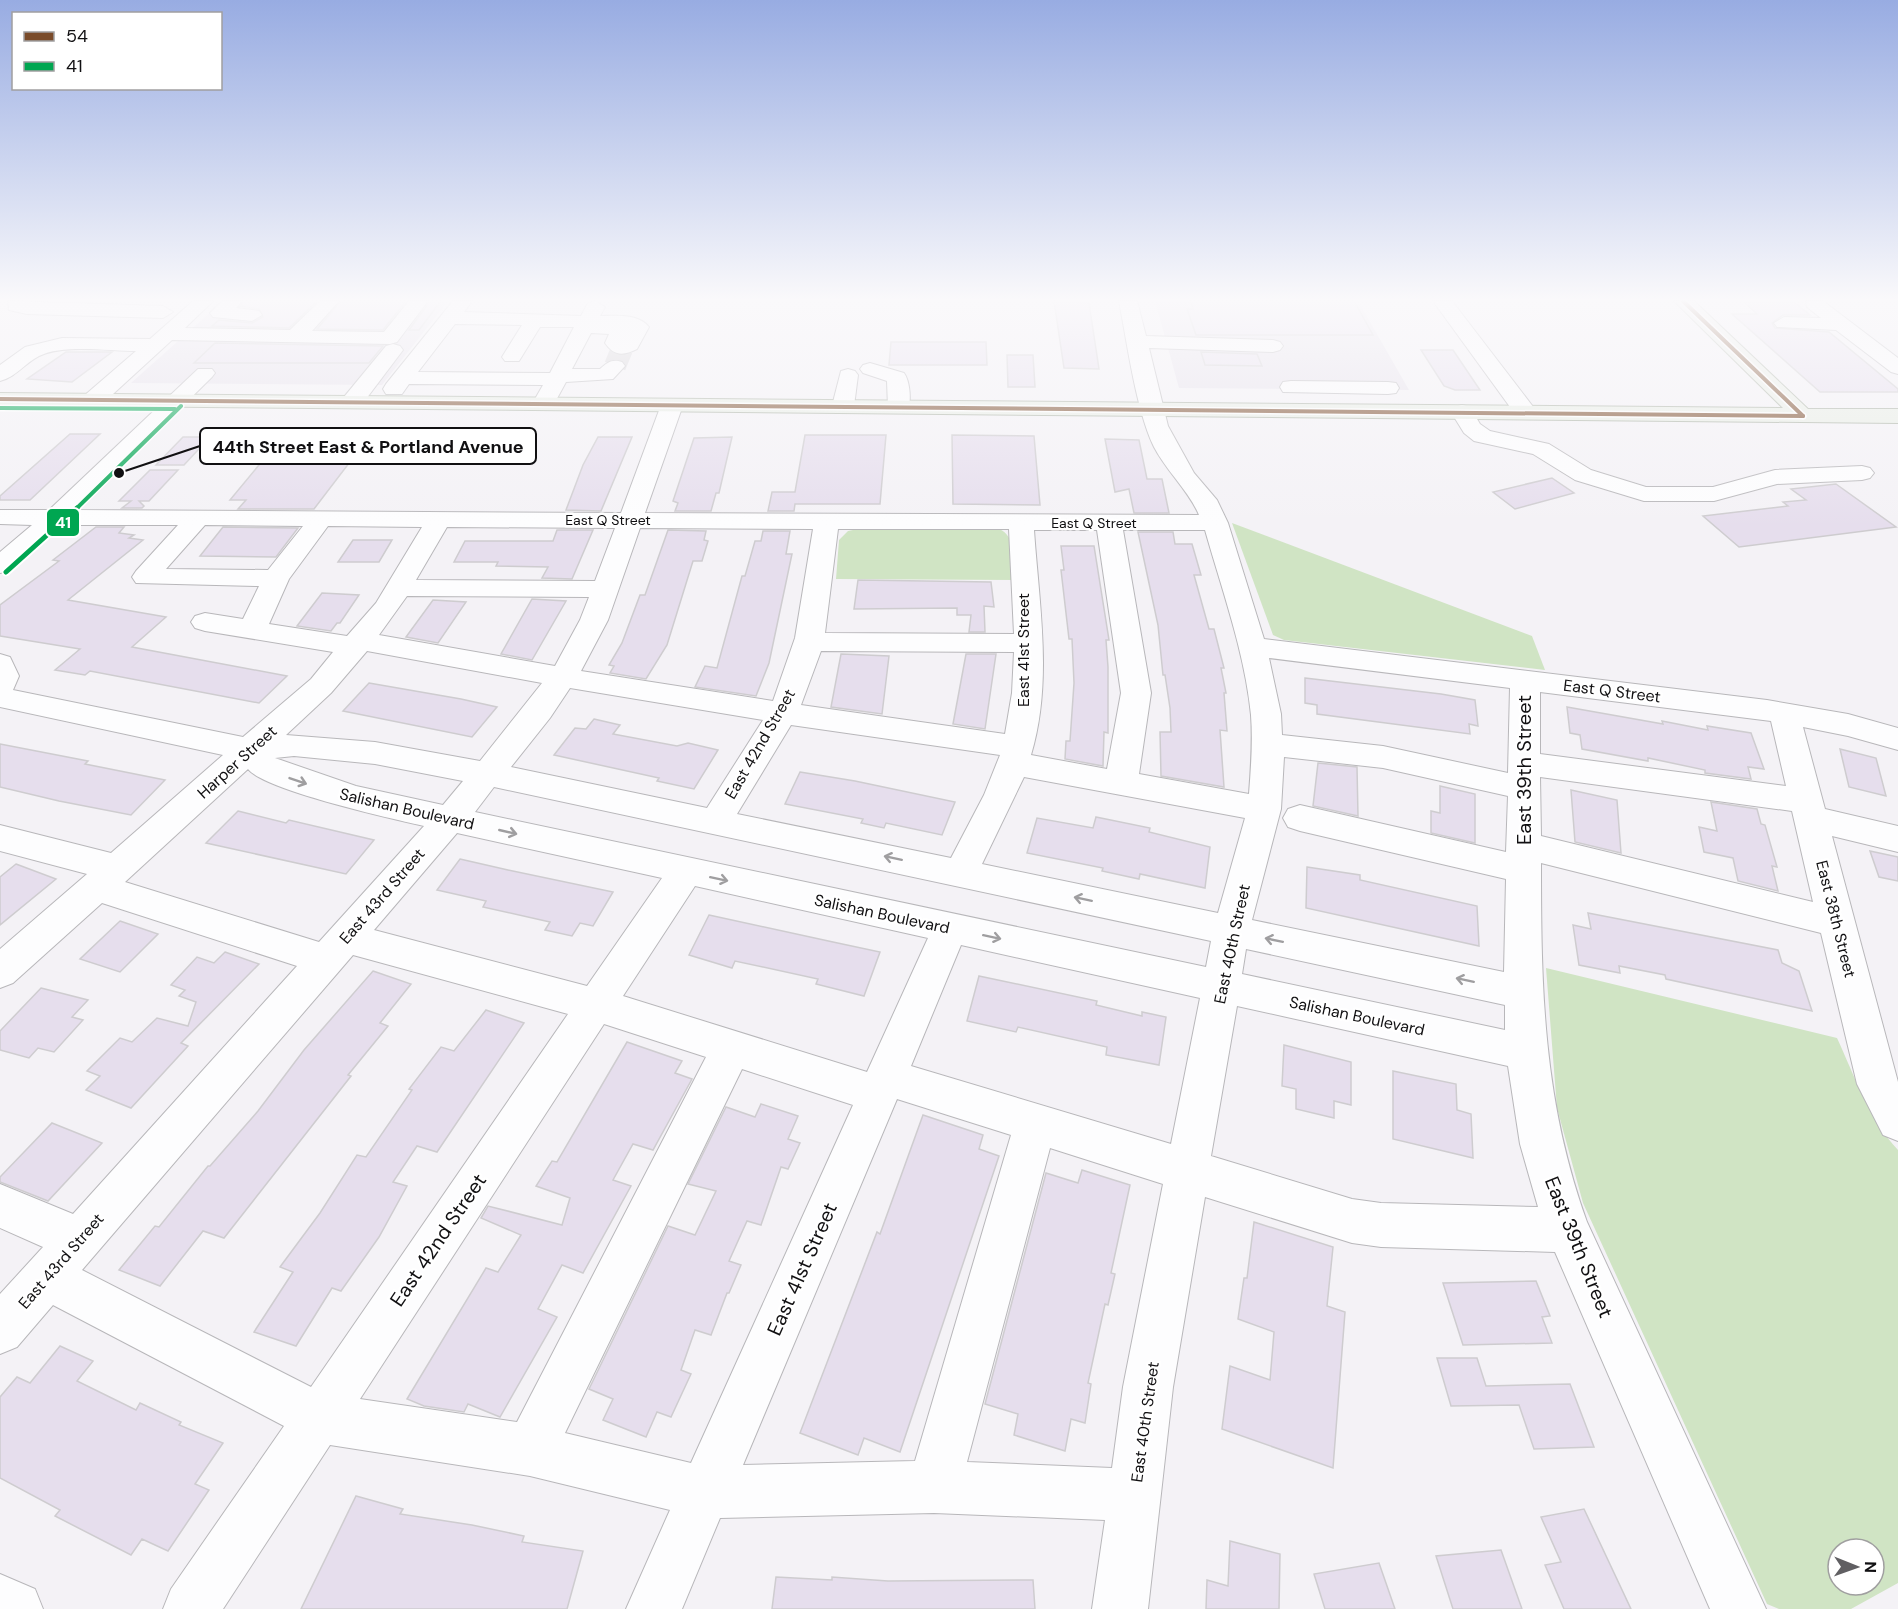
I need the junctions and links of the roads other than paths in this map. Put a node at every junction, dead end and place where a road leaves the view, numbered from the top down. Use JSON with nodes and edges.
{"nodes":[{"id":1,"x":120,"y":376,"type":"edge"},
{"id":2,"x":202,"y":376,"type":"edge"},
{"id":3,"x":372,"y":376,"type":"edge"},
{"id":4,"x":551,"y":376,"type":"edge"},
{"id":5,"x":558,"y":376,"type":"edge"},
{"id":6,"x":848,"y":376,"type":"edge"},
{"id":7,"x":894,"y":376,"type":"edge"},
{"id":8,"x":1144,"y":376,"type":"edge"},
{"id":9,"x":1498,"y":376,"type":"edge"},
{"id":10,"x":1761,"y":376,"type":"edge"},
{"id":11,"x":408,"y":378,"type":"joint"},
{"id":12,"x":1291,"y":387,"type":"dead end"},
{"id":13,"x":1388,"y":388,"type":"dead end"},
{"id":14,"x":0,"y":399,"type":"edge"},
{"id":15,"x":93,"y":400,"type":"junction"},
{"id":16,"x":175,"y":400,"type":"junction"},
{"id":17,"x":352,"y":402,"type":"junction"},
{"id":18,"x":383,"y":402,"type":"junction"},
{"id":19,"x":544,"y":404,"type":"junction"},
{"id":20,"x":672,"y":405,"type":"junction"},
{"id":21,"x":843,"y":406,"type":"junction"},
{"id":22,"x":899,"y":407,"type":"junction"},
{"id":23,"x":1152,"y":409,"type":"junction"},
{"id":24,"x":1462,"y":412,"type":"junction"},
{"id":25,"x":1526,"y":413,"type":"junction"},
{"id":26,"x":1803,"y":416,"type":"junction"},
{"id":27,"x":1898,"y":417,"type":"edge"},
{"id":28,"x":1482,"y":436,"type":"junction"},
{"id":29,"x":1508,"y":464,"type":"dead end"},
{"id":30,"x":1565,"y":465,"type":"junction"},
{"id":31,"x":1533,"y":470,"type":"dead end"},
{"id":32,"x":1862,"y":473,"type":"dead end"},
{"id":33,"x":0,"y":517,"type":"edge"},
{"id":34,"x":55,"y":518,"type":"junction"},
{"id":35,"x":197,"y":519,"type":"junction"},
{"id":36,"x":321,"y":519,"type":"junction"},
{"id":37,"x":438,"y":520,"type":"junction"},
{"id":38,"x":632,"y":520,"type":"junction"},
{"id":39,"x":826,"y":523,"type":"junction"},
{"id":40,"x":1021,"y":523,"type":"junction"},
{"id":41,"x":1109,"y":523,"type":"junction"},
{"id":42,"x":1215,"y":523,"type":"junction"},
{"id":43,"x":0,"y":566,"type":"edge"},
{"id":44,"x":276,"y":578,"type":"junction"},
{"id":45,"x":398,"y":588,"type":"junction"},
{"id":46,"x":605,"y":589,"type":"junction"},
{"id":47,"x":205,"y":622,"type":"dead end"},
{"id":48,"x":252,"y":630,"type":"junction"},
{"id":49,"x":808,"y":642,"type":"junction"},
{"id":50,"x":1026,"y":643,"type":"junction"},
{"id":51,"x":358,"y":644,"type":"junction"},
{"id":52,"x":1252,"y":647,"type":"junction"},
{"id":53,"x":0,"y":664,"type":"edge"},
{"id":54,"x":561,"y":679,"type":"junction"},
{"id":55,"x":1525,"y":680,"type":"junction"},
{"id":56,"x":0,"y":686,"type":"edge"},
{"id":57,"x":0,"y":697,"type":"edge"},
{"id":58,"x":1784,"y":713,"type":"junction"},
{"id":59,"x":780,"y":715,"type":"junction"},
{"id":60,"x":1898,"y":739,"type":"edge"},
{"id":61,"x":1268,"y":744,"type":"junction"},
{"id":62,"x":251,"y":750,"type":"junction"},
{"id":63,"x":1015,"y":755,"type":"junction"},
{"id":64,"x":488,"y":774,"type":"junction"},
{"id":65,"x":1524,"y":775,"type":"junction"},
{"id":66,"x":1121,"y":783,"type":"junction"},
{"id":67,"x":1264,"y":809,"type":"junction"},
{"id":68,"x":1808,"y":809,"type":"junction"},
{"id":69,"x":1300,"y":818,"type":"dead end"},
{"id":70,"x":450,"y":819,"type":"junction"},
{"id":71,"x":715,"y":822,"type":"junction"},
{"id":72,"x":0,"y":838,"type":"edge"},
{"id":73,"x":1898,"y":839,"type":"edge"},
{"id":74,"x":1523,"y":857,"type":"junction"},
{"id":75,"x":685,"y":872,"type":"junction"},
{"id":76,"x":962,"y":872,"type":"junction"},
{"id":77,"x":106,"y":878,"type":"junction"},
{"id":78,"x":1836,"y":922,"type":"junction"},
{"id":79,"x":951,"y":928,"type":"junction"},
{"id":80,"x":1231,"y":931,"type":"junction"},
{"id":81,"x":335,"y":949,"type":"junction"},
{"id":82,"x":0,"y":972,"type":"edge"},
{"id":83,"x":1222,"y":987,"type":"junction"},
{"id":84,"x":1522,"y":992,"type":"junction"},
{"id":85,"x":596,"y":1005,"type":"junction"},
{"id":86,"x":731,"y":1049,"type":"junction"},
{"id":87,"x":1524,"y":1052,"type":"junction"},
{"id":88,"x":882,"y":1086,"type":"junction"},
{"id":89,"x":1898,"y":1121,"type":"edge"},
{"id":90,"x":1035,"y":1124,"type":"junction"},
{"id":91,"x":1188,"y":1171,"type":"junction"},
{"id":92,"x":0,"y":1206,"type":"edge"},
{"id":93,"x":1568,"y":1230,"type":"junction"},
{"id":94,"x":80,"y":1240,"type":"junction"},
{"id":95,"x":47,"y":1277,"type":"junction"},
{"id":96,"x":0,"y":1330,"type":"edge"},
{"id":97,"x":320,"y":1418,"type":"junction"},
{"id":98,"x":530,"y":1450,"type":"junction"},
{"id":99,"x":934,"y":1487,"type":"junction"},
{"id":100,"x":704,"y":1492,"type":"junction"},
{"id":101,"x":1135,"y":1495,"type":"junction"},
{"id":102,"x":0,"y":1602,"type":"edge"},
{"id":103,"x":15,"y":1609,"type":"edge"},
{"id":104,"x":191,"y":1609,"type":"edge"},
{"id":105,"x":654,"y":1609,"type":"edge"},
{"id":106,"x":1120,"y":1609,"type":"edge"},
{"id":107,"x":1738,"y":1609,"type":"edge"}],
"edges":[{"from":1,"to":15,"type":"street"},
{"from":2,"to":16,"type":"street"},
{"from":3,"to":17,"type":"street"},
{"from":4,"to":11,"type":"street"},
{"from":5,"to":19,"type":"street"},
{"from":6,"to":21,"type":"street"},
{"from":7,"to":22,"type":"street"},
{"from":8,"to":23,"type":"street","name":"East 40th Street"},
{"from":9,"to":25,"type":"street"},
{"from":10,"to":26,"type":"main road"},
{"from":11,"to":18,"type":"street"},
{"from":12,"to":13,"type":"street"},
{"from":14,"to":15,"type":"main road"},
{"from":15,"to":16,"type":"main road"},
{"from":16,"to":17,"type":"main road"},
{"from":16,"to":34,"type":"street"},
{"from":17,"to":18,"type":"main road"},
{"from":18,"to":19,"type":"main road"},
{"from":19,"to":20,"type":"main road"},
{"from":20,"to":21,"type":"main road"},
{"from":20,"to":38,"type":"street","name":"East 43rd Street"},
{"from":21,"to":22,"type":"main road"},
{"from":22,"to":23,"type":"main road"},
{"from":23,"to":24,"type":"main road"},
{"from":23,"to":42,"type":"street","name":"East 40th Street"},
{"from":24,"to":25,"type":"main road"},
{"from":24,"to":28,"type":"street"},
{"from":25,"to":26,"type":"main road"},
{"from":26,"to":27,"type":"main road"},
{"from":28,"to":29,"type":"street"},
{"from":28,"to":30,"type":"street"},
{"from":30,"to":31,"type":"street"},
{"from":30,"to":32,"type":"street"},
{"from":33,"to":34,"type":"street","name":"East Q Street"},
{"from":34,"to":35,"type":"street","name":"East Q Street"},
{"from":34,"to":43,"type":"street"},
{"from":35,"to":36,"type":"street","name":"East Q Street"},
{"from":35,"to":44,"type":"street"},
{"from":36,"to":37,"type":"street","name":"East Q Street"},
{"from":36,"to":44,"type":"street"},
{"from":37,"to":38,"type":"street","name":"East Q Street"},
{"from":37,"to":45,"type":"street","name":"Harper Street"},
{"from":38,"to":39,"type":"street","name":"East Q Street"},
{"from":38,"to":46,"type":"street","name":"East 43rd Street"},
{"from":39,"to":40,"type":"street","name":"East Q Street"},
{"from":39,"to":49,"type":"street","name":"East 42nd Street"},
{"from":40,"to":41,"type":"street","name":"East Q Street"},
{"from":40,"to":50,"type":"street","name":"East 41st Street"},
{"from":41,"to":42,"type":"street","name":"East Q Street"},
{"from":41,"to":66,"type":"street"},
{"from":42,"to":52,"type":"street","name":"East 40th Street"},
{"from":44,"to":48,"type":"street"},
{"from":45,"to":46,"type":"street"},
{"from":45,"to":51,"type":"street","name":"Harper Street"},
{"from":46,"to":54,"type":"street","name":"East 43rd Street"},
{"from":47,"to":48,"type":"street"},
{"from":48,"to":51,"type":"street"},
{"from":49,"to":50,"type":"street"},
{"from":49,"to":59,"type":"street","name":"East 42nd Street"},
{"from":50,"to":63,"type":"street","name":"East 41st Street"},
{"from":51,"to":54,"type":"street"},
{"from":51,"to":62,"type":"street","name":"Harper Street"},
{"from":52,"to":55,"type":"street","name":"East Q Street"},
{"from":52,"to":61,"type":"street","name":"East 40th Street"},
{"from":53,"to":56,"type":"street"},
{"from":54,"to":59,"type":"street"},
{"from":54,"to":64,"type":"street","name":"East 43rd Street"},
{"from":55,"to":58,"type":"street","name":"East Q Street"},
{"from":55,"to":65,"type":"street","name":"East 39th Street"},
{"from":57,"to":62,"type":"street"},
{"from":58,"to":60,"type":"street","name":"East Q Street"},
{"from":58,"to":68,"type":"street","name":"East 38th Street"},
{"from":59,"to":63,"type":"street"},
{"from":59,"to":71,"type":"street","name":"East 42nd Street"},
{"from":61,"to":65,"type":"street"},
{"from":61,"to":67,"type":"street","name":"East 40th Street"},
{"from":62,"to":64,"type":"street"},
{"from":62,"to":70,"type":"street","name":"Salishan Boulevard","one_way":true},
{"from":62,"to":77,"type":"street","name":"Harper Street"},
{"from":63,"to":66,"type":"street"},
{"from":63,"to":76,"type":"street","name":"East 41st Street"},
{"from":64,"to":70,"type":"street","name":"East 43rd Street"},
{"from":64,"to":71,"type":"street"},
{"from":65,"to":68,"type":"street"},
{"from":65,"to":74,"type":"street","name":"East 39th Street"},
{"from":66,"to":67,"type":"street"},
{"from":67,"to":80,"type":"street","name":"East 40th Street"},
{"from":68,"to":73,"type":"street"},
{"from":68,"to":78,"type":"street","name":"East 38th Street"},
{"from":69,"to":74,"type":"street"},
{"from":70,"to":75,"type":"street","name":"Salishan Boulevard","one_way":true},
{"from":70,"to":81,"type":"street","name":"East 43rd Street"},
{"from":76,"to":71,"type":"street","one_way":true},
{"from":72,"to":77,"type":"street"},
{"from":74,"to":78,"type":"street"},
{"from":74,"to":84,"type":"street","name":"East 39th Street"},
{"from":75,"to":79,"type":"street","name":"Salishan Boulevard","one_way":true},
{"from":75,"to":85,"type":"street","name":"East 42nd Street"},
{"from":80,"to":76,"type":"street","one_way":true},
{"from":77,"to":81,"type":"street"},
{"from":77,"to":82,"type":"street","name":"Harper Street"},
{"from":78,"to":89,"type":"street","name":"East 38th Street"},
{"from":79,"to":83,"type":"street","name":"Salishan Boulevard","one_way":true},
{"from":79,"to":88,"type":"street","name":"East 41st Street"},
{"from":80,"to":83,"type":"street","name":"East 40th Street"},
{"from":84,"to":80,"type":"street","one_way":true},
{"from":81,"to":85,"type":"street"},
{"from":81,"to":94,"type":"street","name":"East 43rd Street"},
{"from":83,"to":87,"type":"street","name":"Salishan Boulevard"},
{"from":83,"to":91,"type":"street","name":"East 40th Street"},
{"from":84,"to":87,"type":"street","name":"East 39th Street"},
{"from":85,"to":86,"type":"street"},
{"from":85,"to":97,"type":"street","name":"East 42nd Street"},
{"from":86,"to":88,"type":"street"},
{"from":86,"to":98,"type":"street"},
{"from":87,"to":93,"type":"street","name":"East 39th Street"},
{"from":88,"to":90,"type":"street"},
{"from":88,"to":100,"type":"street","name":"East 41st Street"},
{"from":90,"to":91,"type":"street"},
{"from":90,"to":99,"type":"street"},
{"from":91,"to":93,"type":"street"},
{"from":91,"to":101,"type":"street","name":"East 40th Street"},
{"from":92,"to":94,"type":"street"},
{"from":93,"to":107,"type":"street","name":"East 39th Street"},
{"from":94,"to":95,"type":"street","name":"East 43rd Street"},
{"from":95,"to":96,"type":"street","name":"East 43rd Street"},
{"from":95,"to":97,"type":"street"},
{"from":97,"to":98,"type":"street"},
{"from":97,"to":104,"type":"street","name":"East 42nd Street"},
{"from":98,"to":100,"type":"street"},
{"from":99,"to":100,"type":"street"},
{"from":99,"to":101,"type":"street"},
{"from":100,"to":105,"type":"street","name":"East 41st Street"},
{"from":101,"to":106,"type":"street","name":"East 40th Street"},
{"from":102,"to":103,"type":"street"}]}
